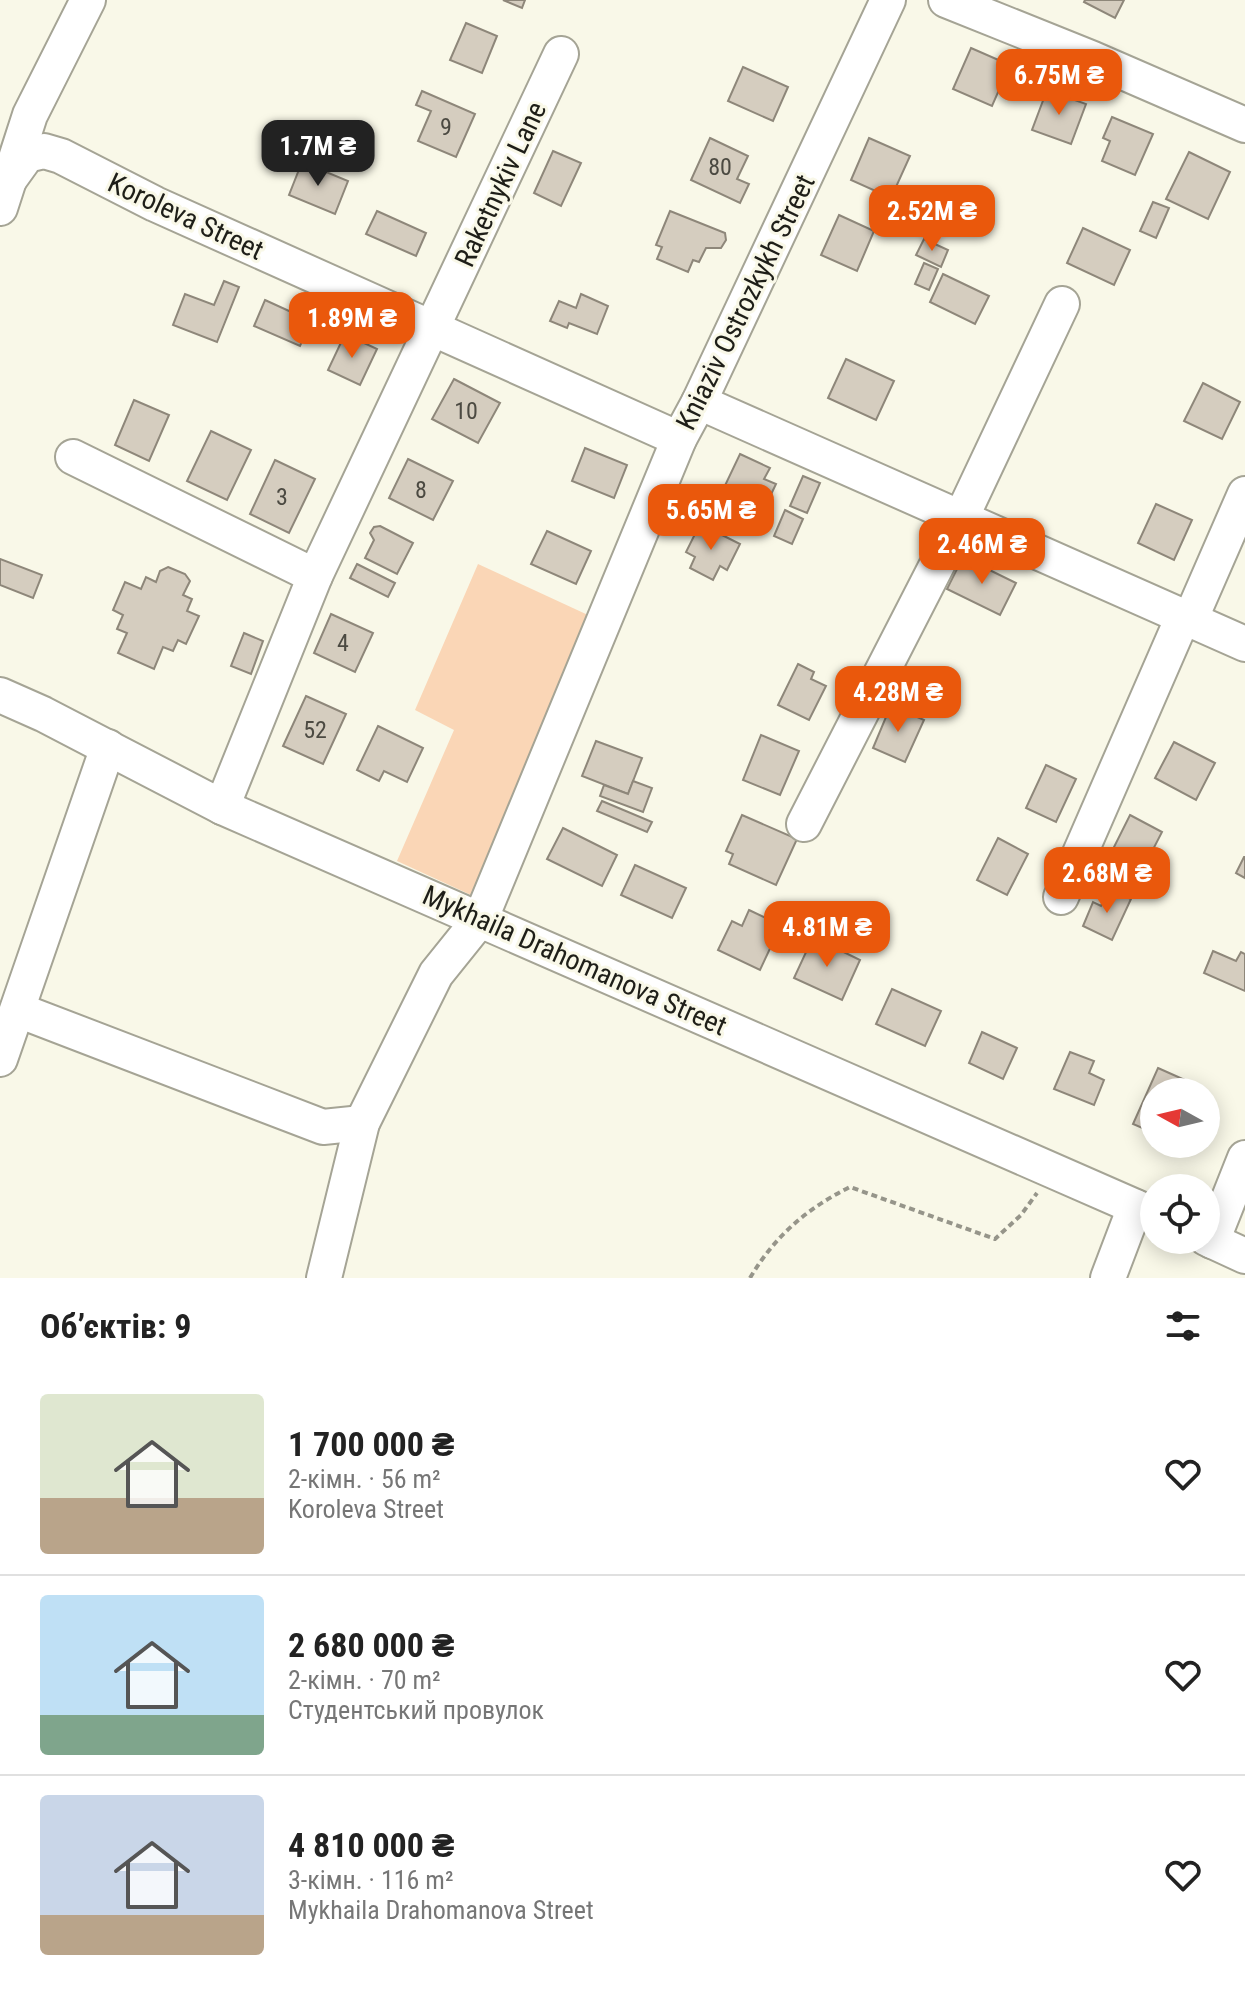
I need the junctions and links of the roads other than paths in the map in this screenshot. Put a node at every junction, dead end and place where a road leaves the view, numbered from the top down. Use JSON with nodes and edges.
{"nodes":[{"id":1,"x":88,"y":0,"type":"edge"},
{"id":2,"x":888,"y":0,"type":"edge"},
{"id":3,"x":946,"y":0,"type":"edge"},
{"id":4,"x":561,"y":54,"type":"dead end"},
{"id":5,"x":1245,"y":125,"type":"edge"},
{"id":6,"x":4,"y":194,"type":"edge"},
{"id":7,"x":1062,"y":304,"type":"dead end"},
{"id":8,"x":432,"y":327,"type":"junction"},
{"id":9,"x":699,"y":402,"type":"junction"},
{"id":10,"x":679,"y":439,"type":"junction"},
{"id":11,"x":73,"y":457,"type":"dead end"},
{"id":12,"x":1245,"y":494,"type":"edge"},
{"id":13,"x":961,"y":518,"type":"junction"},
{"id":14,"x":315,"y":576,"type":"junction"},
{"id":15,"x":1186,"y":619,"type":"junction"},
{"id":16,"x":1245,"y":644,"type":"edge"},
{"id":17,"x":0,"y":695,"type":"edge"},
{"id":18,"x":108,"y":747,"type":"junction"},
{"id":19,"x":222,"y":807,"type":"junction"},
{"id":20,"x":804,"y":824,"type":"dead end"},
{"id":21,"x":1061,"y":897,"type":"dead end"},
{"id":22,"x":481,"y":918,"type":"junction"},
{"id":23,"x":18,"y":1010,"type":"junction"},
{"id":24,"x":0,"y":1059,"type":"edge"},
{"id":25,"x":362,"y":1123,"type":"junction"},
{"id":26,"x":1245,"y":1158,"type":"edge"},
{"id":27,"x":1140,"y":1209,"type":"edge"},
{"id":28,"x":1220,"y":1215,"type":"edge"},
{"id":29,"x":1140,"y":1218,"type":"edge"},
{"id":30,"x":1220,"y":1245,"type":"edge"},
{"id":31,"x":1245,"y":1256,"type":"edge"},
{"id":32,"x":324,"y":1278,"type":"edge"},
{"id":33,"x":1108,"y":1278,"type":"edge"}],
"edges":[{"from":1,"to":6,"type":"street"},
{"from":2,"to":9,"type":"street","name":"Kniaziv Ostrozkykh Street"},
{"from":3,"to":5,"type":"street"},
{"from":4,"to":8,"type":"street","name":"Raketnykiv Lane"},
{"from":6,"to":8,"type":"street","name":"Koroleva Street"},
{"from":7,"to":13,"type":"street"},
{"from":8,"to":10,"type":"street","name":"Koroleva Street"},
{"from":8,"to":14,"type":"street","name":"Raketnykiv Lane"},
{"from":9,"to":10,"type":"street","name":"Kniaziv Ostrozkykh Street"},
{"from":9,"to":13,"type":"street"},
{"from":10,"to":22,"type":"street","name":"Kniaziv Ostrozkykh Street"},
{"from":11,"to":14,"type":"street"},
{"from":12,"to":15,"type":"street"},
{"from":13,"to":15,"type":"street"},
{"from":13,"to":20,"type":"street"},
{"from":14,"to":19,"type":"street","name":"Raketnykiv Lane"},
{"from":15,"to":16,"type":"street"},
{"from":15,"to":21,"type":"street"},
{"from":17,"to":18,"type":"street","name":"Mykhaila Drahomanova Street"},
{"from":18,"to":19,"type":"street","name":"Mykhaila Drahomanova Street"},
{"from":18,"to":23,"type":"street"},
{"from":19,"to":22,"type":"street","name":"Mykhaila Drahomanova Street"},
{"from":22,"to":25,"type":"street","name":"Kniaziv Ostrozkykh Street"},
{"from":22,"to":27,"type":"street","name":"Mykhaila Drahomanova Street"},
{"from":23,"to":24,"type":"street"},
{"from":23,"to":25,"type":"street"},
{"from":25,"to":32,"type":"street","name":"Kniaziv Ostrozkykh Street"},
{"from":26,"to":28,"type":"street"},
{"from":29,"to":33,"type":"street"},
{"from":30,"to":31,"type":"street"}]}
